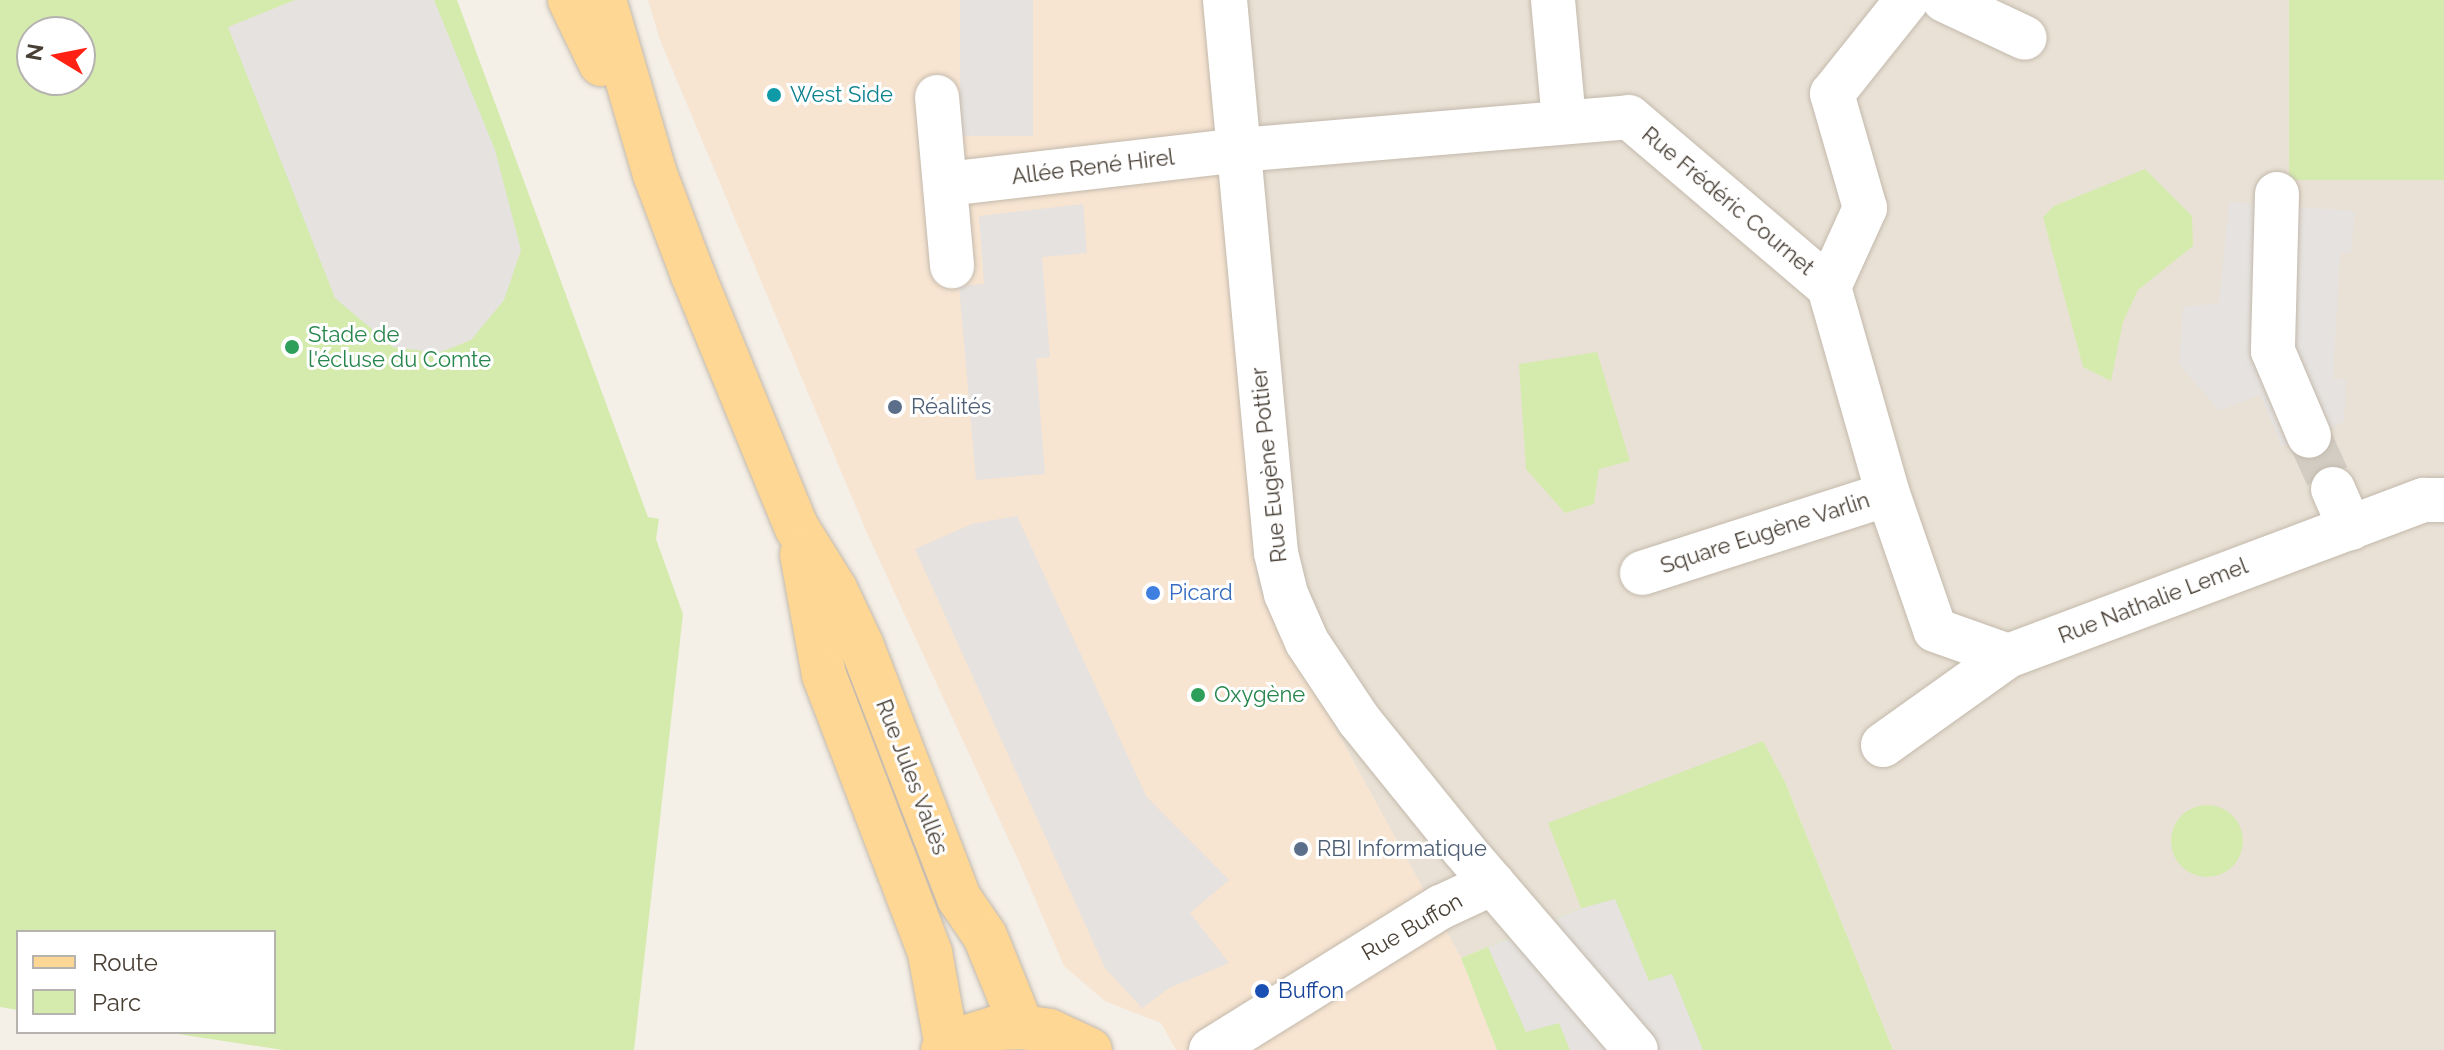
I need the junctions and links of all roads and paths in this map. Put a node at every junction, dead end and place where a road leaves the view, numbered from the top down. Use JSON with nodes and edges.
{"nodes":[{"id":1,"x":570,"y":0,"type":"edge"},
{"id":2,"x":604,"y":0,"type":"edge"},
{"id":3,"x":1225,"y":0,"type":"edge"},
{"id":4,"x":1553,"y":0,"type":"edge"},
{"id":5,"x":1907,"y":0,"type":"edge"},
{"id":6,"x":1944,"y":0,"type":"edge"},
{"id":7,"x":2025,"y":38,"type":"dead end"},
{"id":8,"x":937,"y":97,"type":"dead end"},
{"id":9,"x":1564,"y":122,"type":"junction"},
{"id":10,"x":1239,"y":150,"type":"junction"},
{"id":11,"x":655,"y":174,"type":"junction"},
{"id":12,"x":946,"y":184,"type":"junction"},
{"id":13,"x":2277,"y":194,"type":"dead end"},
{"id":14,"x":952,"y":266,"type":"dead end"},
{"id":15,"x":1829,"y":287,"type":"junction"},
{"id":16,"x":2309,"y":436,"type":"tunnel mouth"},
{"id":17,"x":1888,"y":494,"type":"junction"},
{"id":18,"x":2444,"y":500,"type":"edge"},
{"id":19,"x":797,"y":528,"type":"junction"},
{"id":20,"x":1642,"y":573,"type":"dead end"},
{"id":21,"x":2008,"y":656,"type":"junction"},
{"id":22,"x":1883,"y":745,"type":"dead end"},
{"id":23,"x":1493,"y":883,"type":"junction"},
{"id":24,"x":1022,"y":1027,"type":"junction"},
{"id":25,"x":945,"y":1048,"type":"edge"},
{"id":26,"x":1090,"y":1050,"type":"edge"},
{"id":27,"x":1211,"y":1050,"type":"edge"},
{"id":28,"x":1636,"y":1050,"type":"edge"}],
"edges":[{"from":1,"to":11,"type":"main road","name":"Rue Jules Vallès"},
{"from":2,"to":11,"type":"main road","name":"Rue Jules Vallès"},
{"from":3,"to":10,"type":"street","name":"Rue Eugène Pottier"},
{"from":4,"to":9,"type":"street"},
{"from":5,"to":15,"type":"street"},
{"from":6,"to":7,"type":"street"},
{"from":8,"to":12,"type":"street"},
{"from":9,"to":10,"type":"street","name":"Rue Frédéric Cournet"},
{"from":9,"to":15,"type":"street","name":"Rue Frédéric Cournet"},
{"from":10,"to":12,"type":"street","name":"Allée René Hirel"},
{"from":10,"to":23,"type":"street","name":"Rue Eugène Pottier"},
{"from":11,"to":19,"type":"main road","name":"Rue Jules Vallès"},
{"from":12,"to":14,"type":"street"},
{"from":13,"to":16,"type":"street"},
{"from":15,"to":17,"type":"street","name":"Rue Frédéric Cournet"},
{"from":17,"to":20,"type":"street","name":"Square Eugène Varlin"},
{"from":17,"to":21,"type":"street","name":"Rue Frédéric Cournet"},
{"from":18,"to":21,"type":"street","name":"Rue Nathalie Lemel"},
{"from":19,"to":24,"type":"main road","name":"Rue Jules Vallès"},
{"from":19,"to":25,"type":"main road","name":"Rue Jules Vallès"},
{"from":21,"to":22,"type":"street","name":"Rue Nathalie Lemel"},
{"from":23,"to":27,"type":"street","name":"Rue Buffon"},
{"from":23,"to":28,"type":"street","name":"Rue Eugène Pottier"},
{"from":24,"to":25,"type":"main road"},
{"from":24,"to":26,"type":"main road"}]}
